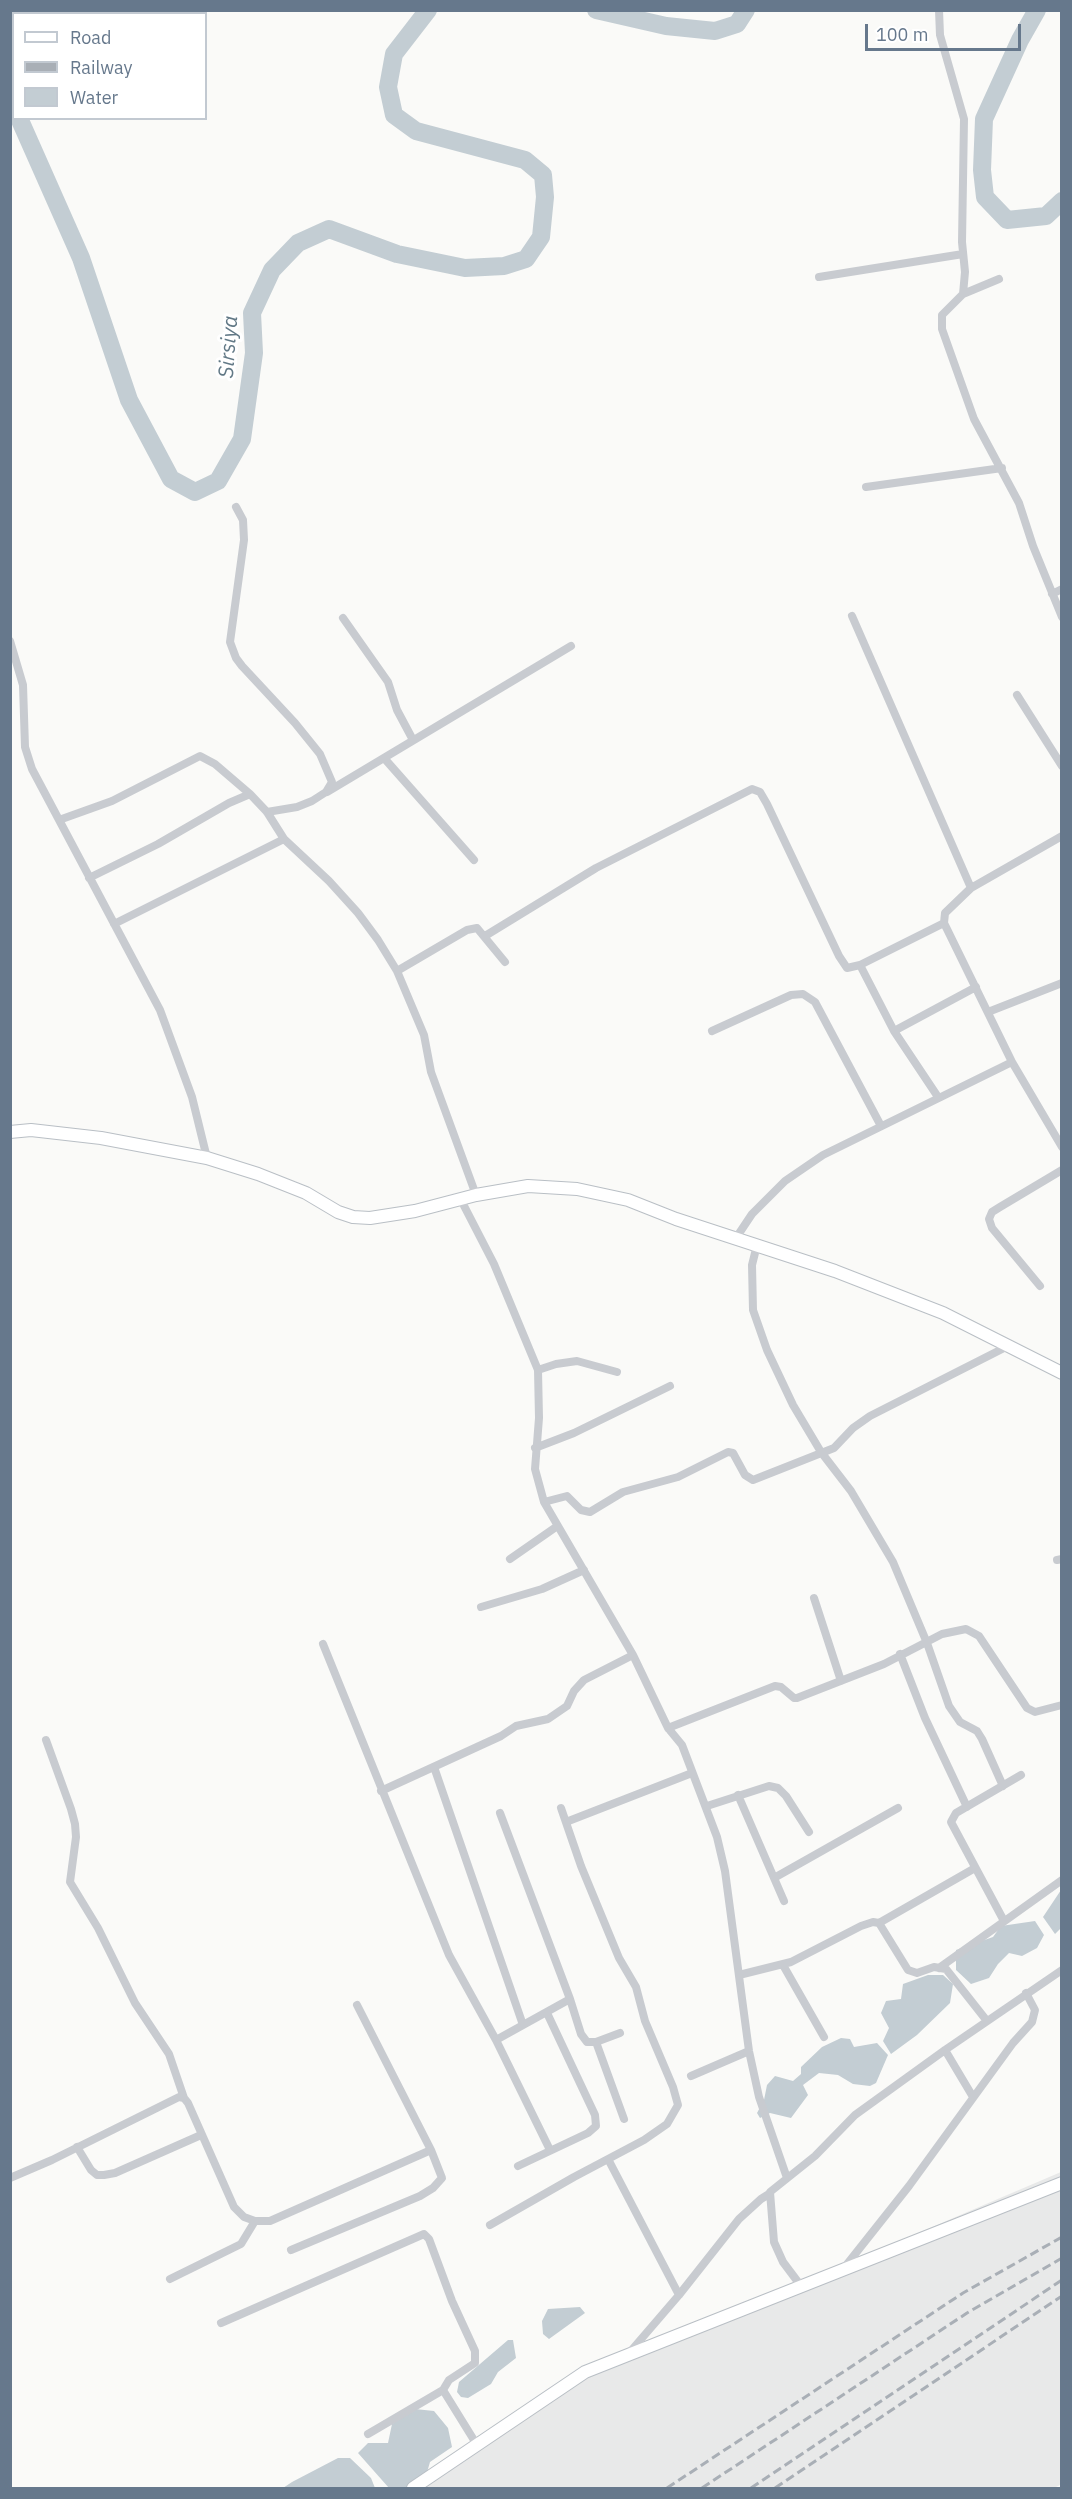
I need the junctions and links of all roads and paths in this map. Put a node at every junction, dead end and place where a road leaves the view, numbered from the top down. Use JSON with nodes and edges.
{"nodes":[{"id":1,"x":939,"y":10,"type":"edge"},
{"id":2,"x":963,"y":254,"type":"junction"},
{"id":3,"x":819,"y":277,"type":"dead end"},
{"id":4,"x":999,"y":279,"type":"dead end"},
{"id":5,"x":963,"y":294,"type":"junction"},
{"id":6,"x":1002,"y":468,"type":"junction"},
{"id":7,"x":866,"y":487,"type":"dead end"},
{"id":8,"x":236,"y":507,"type":"dead end"},
{"id":9,"x":1062,"y":589,"type":"edge"},
{"id":10,"x":1052,"y":594,"type":"junction"},
{"id":11,"x":852,"y":616,"type":"dead end"},
{"id":12,"x":1062,"y":617,"type":"edge"},
{"id":13,"x":343,"y":618,"type":"dead end"},
{"id":14,"x":10,"y":641,"type":"edge"},
{"id":15,"x":571,"y":646,"type":"dead end"},
{"id":16,"x":1017,"y":695,"type":"dead end"},
{"id":17,"x":413,"y":740,"type":"junction"},
{"id":18,"x":384,"y":758,"type":"junction"},
{"id":19,"x":1062,"y":766,"type":"edge"},
{"id":20,"x":326,"y":792,"type":"junction"},
{"id":21,"x":250,"y":794,"type":"junction"},
{"id":22,"x":267,"y":812,"type":"junction"},
{"id":23,"x":59,"y":820,"type":"junction"},
{"id":24,"x":1062,"y":836,"type":"edge"},
{"id":25,"x":284,"y":839,"type":"junction"},
{"id":26,"x":474,"y":860,"type":"dead end"},
{"id":27,"x":89,"y":878,"type":"junction"},
{"id":28,"x":971,"y":888,"type":"junction"},
{"id":29,"x":944,"y":923,"type":"junction"},
{"id":30,"x":114,"y":924,"type":"junction"},
{"id":31,"x":486,"y":936,"type":"junction"},
{"id":32,"x":505,"y":962,"type":"dead end"},
{"id":33,"x":860,"y":965,"type":"junction"},
{"id":34,"x":397,"y":970,"type":"junction"},
{"id":35,"x":1062,"y":983,"type":"edge"},
{"id":36,"x":976,"y":987,"type":"junction"},
{"id":37,"x":988,"y":1012,"type":"junction"},
{"id":38,"x":712,"y":1031,"type":"dead end"},
{"id":39,"x":894,"y":1031,"type":"junction"},
{"id":40,"x":1012,"y":1062,"type":"junction"},
{"id":41,"x":938,"y":1097,"type":"junction"},
{"id":42,"x":882,"y":1126,"type":"junction"},
{"id":43,"x":10,"y":1132,"type":"edge"},
{"id":44,"x":1062,"y":1147,"type":"edge"},
{"id":45,"x":207,"y":1158,"type":"junction"},
{"id":46,"x":1062,"y":1170,"type":"edge"},
{"id":47,"x":476,"y":1195,"type":"junction"},
{"id":48,"x":461,"y":1200,"type":"junction"},
{"id":49,"x":736,"y":1238,"type":"junction"},
{"id":50,"x":757,"y":1245,"type":"junction"},
{"id":51,"x":1040,"y":1286,"type":"dead end"},
{"id":52,"x":1010,"y":1345,"type":"junction"},
{"id":53,"x":538,"y":1370,"type":"junction"},
{"id":54,"x":617,"y":1372,"type":"dead end"},
{"id":55,"x":1062,"y":1373,"type":"edge"},
{"id":56,"x":670,"y":1386,"type":"dead end"},
{"id":57,"x":535,"y":1448,"type":"junction"},
{"id":58,"x":821,"y":1452,"type":"junction"},
{"id":59,"x":544,"y":1502,"type":"junction"},
{"id":60,"x":556,"y":1527,"type":"junction"},
{"id":61,"x":510,"y":1559,"type":"dead end"},
{"id":62,"x":584,"y":1570,"type":"junction"},
{"id":63,"x":814,"y":1598,"type":"dead end"},
{"id":64,"x":481,"y":1607,"type":"dead end"},
{"id":65,"x":927,"y":1643,"type":"junction"},
{"id":66,"x":323,"y":1644,"type":"dead end"},
{"id":67,"x":900,"y":1654,"type":"junction"},
{"id":68,"x":633,"y":1655,"type":"junction"},
{"id":69,"x":841,"y":1681,"type":"junction"},
{"id":70,"x":1062,"y":1705,"type":"edge"},
{"id":71,"x":668,"y":1728,"type":"junction"},
{"id":72,"x":46,"y":1740,"type":"dead end"},
{"id":73,"x":434,"y":1767,"type":"junction"},
{"id":74,"x":692,"y":1773,"type":"junction"},
{"id":75,"x":1021,"y":1775,"type":"dead end"},
{"id":76,"x":1003,"y":1786,"type":"junction"},
{"id":77,"x":381,"y":1791,"type":"junction"},
{"id":78,"x":738,"y":1795,"type":"junction"},
{"id":79,"x":706,"y":1806,"type":"junction"},
{"id":80,"x":967,"y":1807,"type":"junction"},
{"id":81,"x":561,"y":1808,"type":"dead end"},
{"id":82,"x":898,"y":1808,"type":"dead end"},
{"id":83,"x":500,"y":1813,"type":"dead end"},
{"id":84,"x":566,"y":1822,"type":"junction"},
{"id":85,"x":808,"y":1832,"type":"dead end"},
{"id":86,"x":975,"y":1868,"type":"junction"},
{"id":87,"x":774,"y":1878,"type":"junction"},
{"id":88,"x":1062,"y":1880,"type":"edge"},
{"id":89,"x":784,"y":1901,"type":"dead end"},
{"id":90,"x":1004,"y":1921,"type":"junction"},
{"id":91,"x":879,"y":1923,"type":"junction"},
{"id":92,"x":783,"y":1965,"type":"junction"},
{"id":93,"x":939,"y":1968,"type":"junction"},
{"id":94,"x":1062,"y":1970,"type":"edge"},
{"id":95,"x":739,"y":1975,"type":"junction"},
{"id":96,"x":1026,"y":1993,"type":"junction"},
{"id":97,"x":570,"y":1999,"type":"junction"},
{"id":98,"x":357,"y":2006,"type":"dead end"},
{"id":99,"x":547,"y":2013,"type":"junction"},
{"id":100,"x":987,"y":2021,"type":"junction"},
{"id":101,"x":523,"y":2025,"type":"junction"},
{"id":102,"x":620,"y":2033,"type":"dead end"},
{"id":103,"x":824,"y":2037,"type":"dead end"},
{"id":104,"x":496,"y":2040,"type":"junction"},
{"id":105,"x":596,"y":2042,"type":"junction"},
{"id":106,"x":945,"y":2050,"type":"junction"},
{"id":107,"x":750,"y":2051,"type":"junction"},
{"id":108,"x":691,"y":2076,"type":"dead end"},
{"id":109,"x":973,"y":2097,"type":"junction"},
{"id":110,"x":184,"y":2098,"type":"junction"},
{"id":111,"x":624,"y":2119,"type":"dead end"},
{"id":112,"x":201,"y":2135,"type":"junction"},
{"id":113,"x":77,"y":2147,"type":"junction"},
{"id":114,"x":431,"y":2150,"type":"junction"},
{"id":115,"x":550,"y":2150,"type":"junction"},
{"id":116,"x":608,"y":2159,"type":"junction"},
{"id":117,"x":518,"y":2166,"type":"dead end"},
{"id":118,"x":10,"y":2178,"type":"edge"},
{"id":119,"x":787,"y":2178,"type":"junction"},
{"id":120,"x":1062,"y":2182,"type":"edge"},
{"id":121,"x":769,"y":2194,"type":"junction"},
{"id":122,"x":255,"y":2221,"type":"junction"},
{"id":123,"x":490,"y":2225,"type":"dead end"},
{"id":124,"x":291,"y":2250,"type":"dead end"},
{"id":125,"x":843,"y":2269,"type":"junction"},
{"id":126,"x":170,"y":2279,"type":"dead end"},
{"id":127,"x":801,"y":2286,"type":"junction"},
{"id":128,"x":679,"y":2295,"type":"junction"},
{"id":129,"x":221,"y":2323,"type":"dead end"},
{"id":130,"x":626,"y":2357,"type":"junction"},
{"id":131,"x":443,"y":2390,"type":"junction"},
{"id":132,"x":368,"y":2434,"type":"dead end"},
{"id":133,"x":477,"y":2445,"type":"junction"},
{"id":134,"x":413,"y":2488,"type":"edge"}],
"edges":[{"from":1,"to":2,"type":"street"},
{"from":2,"to":3,"type":"street"},
{"from":2,"to":5,"type":"street"},
{"from":4,"to":5,"type":"street"},
{"from":5,"to":6,"type":"street"},
{"from":6,"to":7,"type":"street"},
{"from":6,"to":10,"type":"street"},
{"from":8,"to":20,"type":"street"},
{"from":9,"to":10,"type":"street"},
{"from":10,"to":12,"type":"street"},
{"from":11,"to":28,"type":"street"},
{"from":13,"to":17,"type":"street"},
{"from":14,"to":23,"type":"street"},
{"from":15,"to":17,"type":"street"},
{"from":16,"to":19,"type":"street"},
{"from":17,"to":18,"type":"street"},
{"from":18,"to":20,"type":"street"},
{"from":18,"to":26,"type":"street"},
{"from":20,"to":22,"type":"street"},
{"from":21,"to":22,"type":"street"},
{"from":21,"to":23,"type":"street"},
{"from":21,"to":27,"type":"street"},
{"from":22,"to":25,"type":"street"},
{"from":23,"to":27,"type":"street"},
{"from":24,"to":28,"type":"street"},
{"from":25,"to":30,"type":"street"},
{"from":25,"to":34,"type":"street"},
{"from":27,"to":30,"type":"street"},
{"from":28,"to":29,"type":"street"},
{"from":29,"to":33,"type":"street"},
{"from":29,"to":36,"type":"street"},
{"from":30,"to":45,"type":"street"},
{"from":31,"to":32,"type":"street"},
{"from":31,"to":33,"type":"street"},
{"from":31,"to":34,"type":"street"},
{"from":33,"to":39,"type":"street"},
{"from":34,"to":47,"type":"street"},
{"from":35,"to":37,"type":"street"},
{"from":36,"to":37,"type":"street"},
{"from":36,"to":39,"type":"street"},
{"from":37,"to":40,"type":"street"},
{"from":38,"to":42,"type":"street"},
{"from":39,"to":41,"type":"street"},
{"from":40,"to":41,"type":"street"},
{"from":40,"to":44,"type":"street"},
{"from":41,"to":42,"type":"street"},
{"from":42,"to":49,"type":"street"},
{"from":43,"to":45,"type":"street"},
{"from":45,"to":48,"type":"street"},
{"from":46,"to":51,"type":"street"},
{"from":47,"to":48,"type":"street"},
{"from":47,"to":49,"type":"street"},
{"from":48,"to":53,"type":"street"},
{"from":49,"to":50,"type":"street"},
{"from":50,"to":52,"type":"street"},
{"from":50,"to":58,"type":"street"},
{"from":52,"to":55,"type":"street"},
{"from":52,"to":58,"type":"street"},
{"from":53,"to":54,"type":"street"},
{"from":53,"to":57,"type":"street"},
{"from":56,"to":57,"type":"street"},
{"from":57,"to":59,"type":"street"},
{"from":58,"to":59,"type":"street"},
{"from":58,"to":65,"type":"street"},
{"from":59,"to":60,"type":"street"},
{"from":60,"to":61,"type":"street"},
{"from":60,"to":62,"type":"street"},
{"from":62,"to":64,"type":"street"},
{"from":62,"to":68,"type":"street"},
{"from":63,"to":69,"type":"street"},
{"from":65,"to":67,"type":"street"},
{"from":65,"to":70,"type":"street"},
{"from":65,"to":76,"type":"street"},
{"from":66,"to":77,"type":"street"},
{"from":67,"to":69,"type":"street"},
{"from":67,"to":80,"type":"street"},
{"from":68,"to":71,"type":"street"},
{"from":68,"to":73,"type":"street"},
{"from":69,"to":71,"type":"street"},
{"from":71,"to":74,"type":"street"},
{"from":72,"to":110,"type":"street"},
{"from":73,"to":77,"type":"street"},
{"from":73,"to":101,"type":"street"},
{"from":74,"to":79,"type":"street"},
{"from":74,"to":84,"type":"street"},
{"from":75,"to":76,"type":"street"},
{"from":76,"to":80,"type":"street"},
{"from":77,"to":104,"type":"street"},
{"from":78,"to":79,"type":"street"},
{"from":78,"to":85,"type":"street"},
{"from":78,"to":87,"type":"street"},
{"from":79,"to":95,"type":"street"},
{"from":80,"to":86,"type":"street"},
{"from":81,"to":84,"type":"street"},
{"from":82,"to":87,"type":"street"},
{"from":83,"to":97,"type":"street"},
{"from":84,"to":116,"type":"street"},
{"from":86,"to":90,"type":"street"},
{"from":86,"to":91,"type":"street"},
{"from":87,"to":89,"type":"street"},
{"from":88,"to":90,"type":"street"},
{"from":90,"to":93,"type":"street"},
{"from":91,"to":92,"type":"street"},
{"from":91,"to":93,"type":"street"},
{"from":92,"to":95,"type":"street"},
{"from":92,"to":103,"type":"street"},
{"from":93,"to":100,"type":"street"},
{"from":94,"to":96,"type":"street"},
{"from":95,"to":107,"type":"street"},
{"from":96,"to":100,"type":"street"},
{"from":96,"to":109,"type":"street"},
{"from":97,"to":99,"type":"street"},
{"from":97,"to":105,"type":"street"},
{"from":98,"to":114,"type":"street"},
{"from":99,"to":101,"type":"street"},
{"from":99,"to":115,"type":"street"},
{"from":100,"to":106,"type":"street"},
{"from":101,"to":104,"type":"street"},
{"from":102,"to":105,"type":"street"},
{"from":104,"to":115,"type":"street"},
{"from":105,"to":111,"type":"street"},
{"from":106,"to":109,"type":"street"},
{"from":106,"to":119,"type":"street"},
{"from":107,"to":108,"type":"street"},
{"from":107,"to":119,"type":"street"},
{"from":109,"to":125,"type":"street"},
{"from":110,"to":112,"type":"street"},
{"from":110,"to":113,"type":"street"},
{"from":112,"to":113,"type":"street"},
{"from":112,"to":122,"type":"street"},
{"from":113,"to":118,"type":"street"},
{"from":114,"to":122,"type":"street"},
{"from":114,"to":124,"type":"street"},
{"from":115,"to":117,"type":"street"},
{"from":116,"to":123,"type":"street"},
{"from":116,"to":128,"type":"street"},
{"from":119,"to":121,"type":"street"},
{"from":120,"to":125,"type":"street"},
{"from":121,"to":127,"type":"street"},
{"from":121,"to":128,"type":"street"},
{"from":122,"to":126,"type":"street"},
{"from":125,"to":127,"type":"street"},
{"from":127,"to":130,"type":"street"},
{"from":128,"to":130,"type":"street"},
{"from":129,"to":131,"type":"street"},
{"from":130,"to":133,"type":"street"},
{"from":131,"to":132,"type":"street"},
{"from":131,"to":133,"type":"street"},
{"from":133,"to":134,"type":"street"}]}
